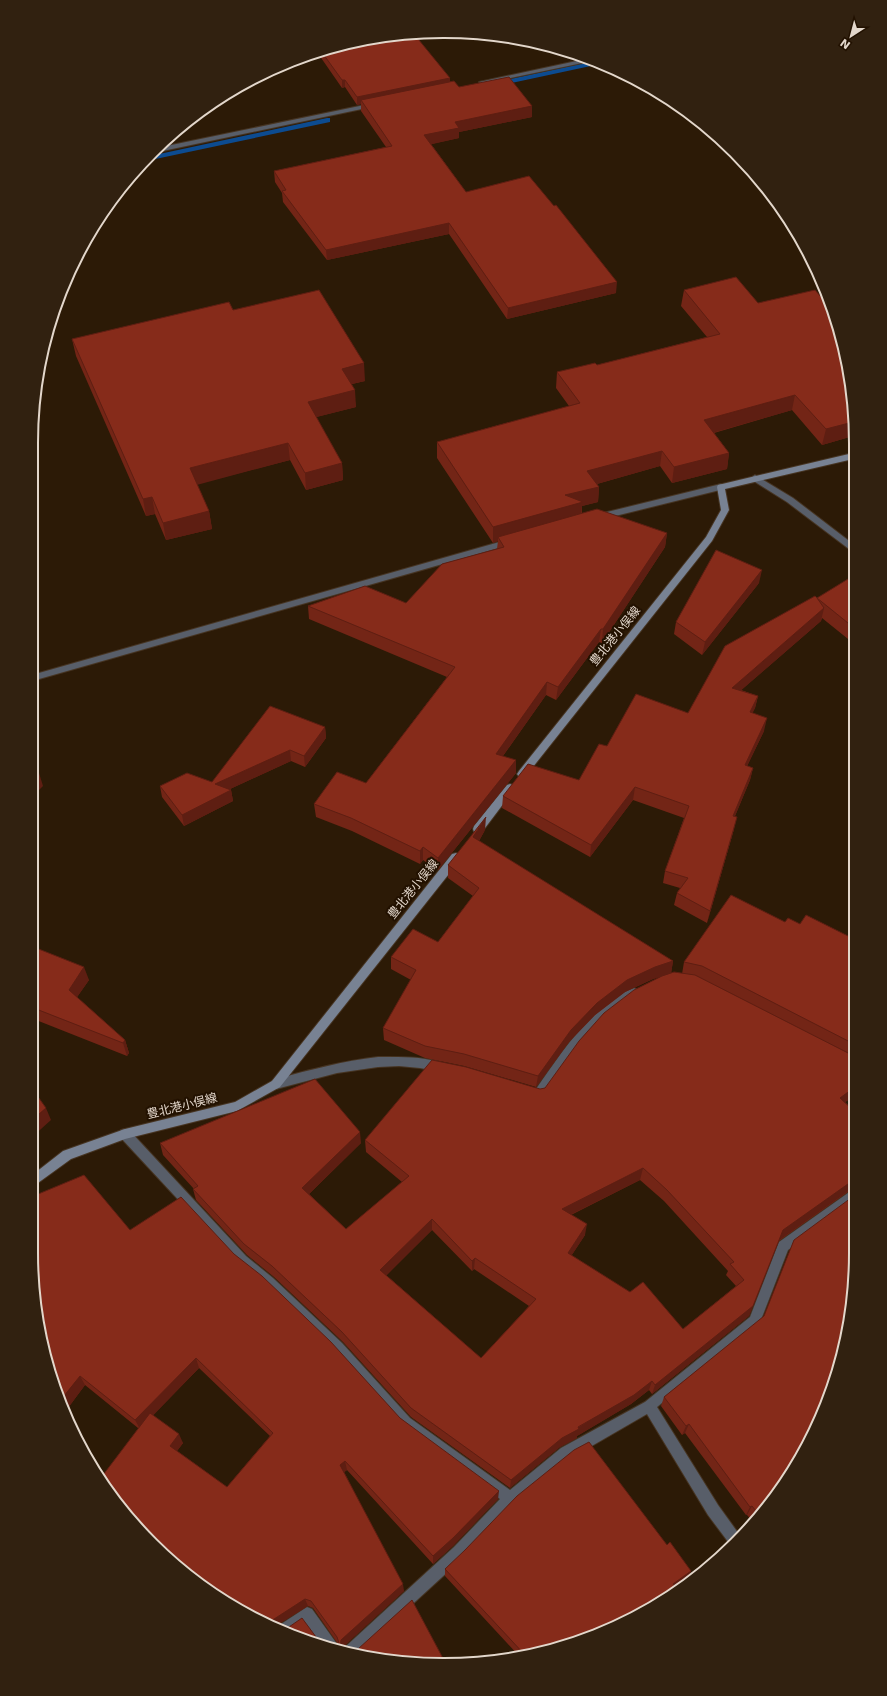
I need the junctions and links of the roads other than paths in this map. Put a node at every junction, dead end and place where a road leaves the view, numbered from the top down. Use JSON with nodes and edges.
{"nodes":[{"id":1,"x":579,"y":62,"type":"edge"},
{"id":2,"x":478,"y":83,"type":"edge"},
{"id":3,"x":385,"y":103,"type":"edge"},
{"id":4,"x":167,"y":148,"type":"edge"},
{"id":5,"x":849,"y":457,"type":"edge"},
{"id":6,"x":755,"y":478,"type":"junction"},
{"id":7,"x":721,"y":487,"type":"junction"},
{"id":8,"x":589,"y":520,"type":"edge"},
{"id":9,"x":520,"y":540,"type":"edge"},
{"id":10,"x":849,"y":546,"type":"edge"},
{"id":11,"x":38,"y":676,"type":"edge"},
{"id":12,"x":473,"y":836,"type":"edge"},
{"id":13,"x":463,"y":848,"type":"edge"},
{"id":14,"x":642,"y":989,"type":"edge"},
{"id":15,"x":448,"y":1069,"type":"edge"},
{"id":16,"x":276,"y":1084,"type":"junction"},
{"id":17,"x":524,"y":1091,"type":"edge"},
{"id":18,"x":126,"y":1134,"type":"junction"},
{"id":19,"x":38,"y":1178,"type":"edge"},
{"id":20,"x":849,"y":1197,"type":"edge"},
{"id":21,"x":649,"y":1406,"type":"junction"},
{"id":22,"x":510,"y":1498,"type":"junction"},
{"id":23,"x":733,"y":1536,"type":"edge"},
{"id":24,"x":288,"y":1627,"type":"edge"},
{"id":25,"x":325,"y":1640,"type":"edge"},
{"id":26,"x":355,"y":1648,"type":"edge"}],
"edges":[{"from":1,"to":2,"type":"street"},
{"from":3,"to":4,"type":"street"},
{"from":5,"to":6,"type":"main road"},
{"from":6,"to":7,"type":"main road"},
{"from":6,"to":10,"type":"street"},
{"from":7,"to":8,"type":"street"},
{"from":7,"to":12,"type":"main road","name":"豊北港小俣線"},
{"from":9,"to":11,"type":"street"},
{"from":13,"to":16,"type":"main road","name":"豊北港小俣線"},
{"from":14,"to":17,"type":"street"},
{"from":15,"to":16,"type":"street"},
{"from":16,"to":18,"type":"main road","name":"豊北港小俣線"},
{"from":18,"to":19,"type":"main road","name":"豊北港小俣線"},
{"from":18,"to":22,"type":"street"},
{"from":20,"to":21,"type":"street"},
{"from":21,"to":22,"type":"street"},
{"from":21,"to":23,"type":"street"},
{"from":22,"to":26,"type":"street"},
{"from":24,"to":25,"type":"street"}]}
